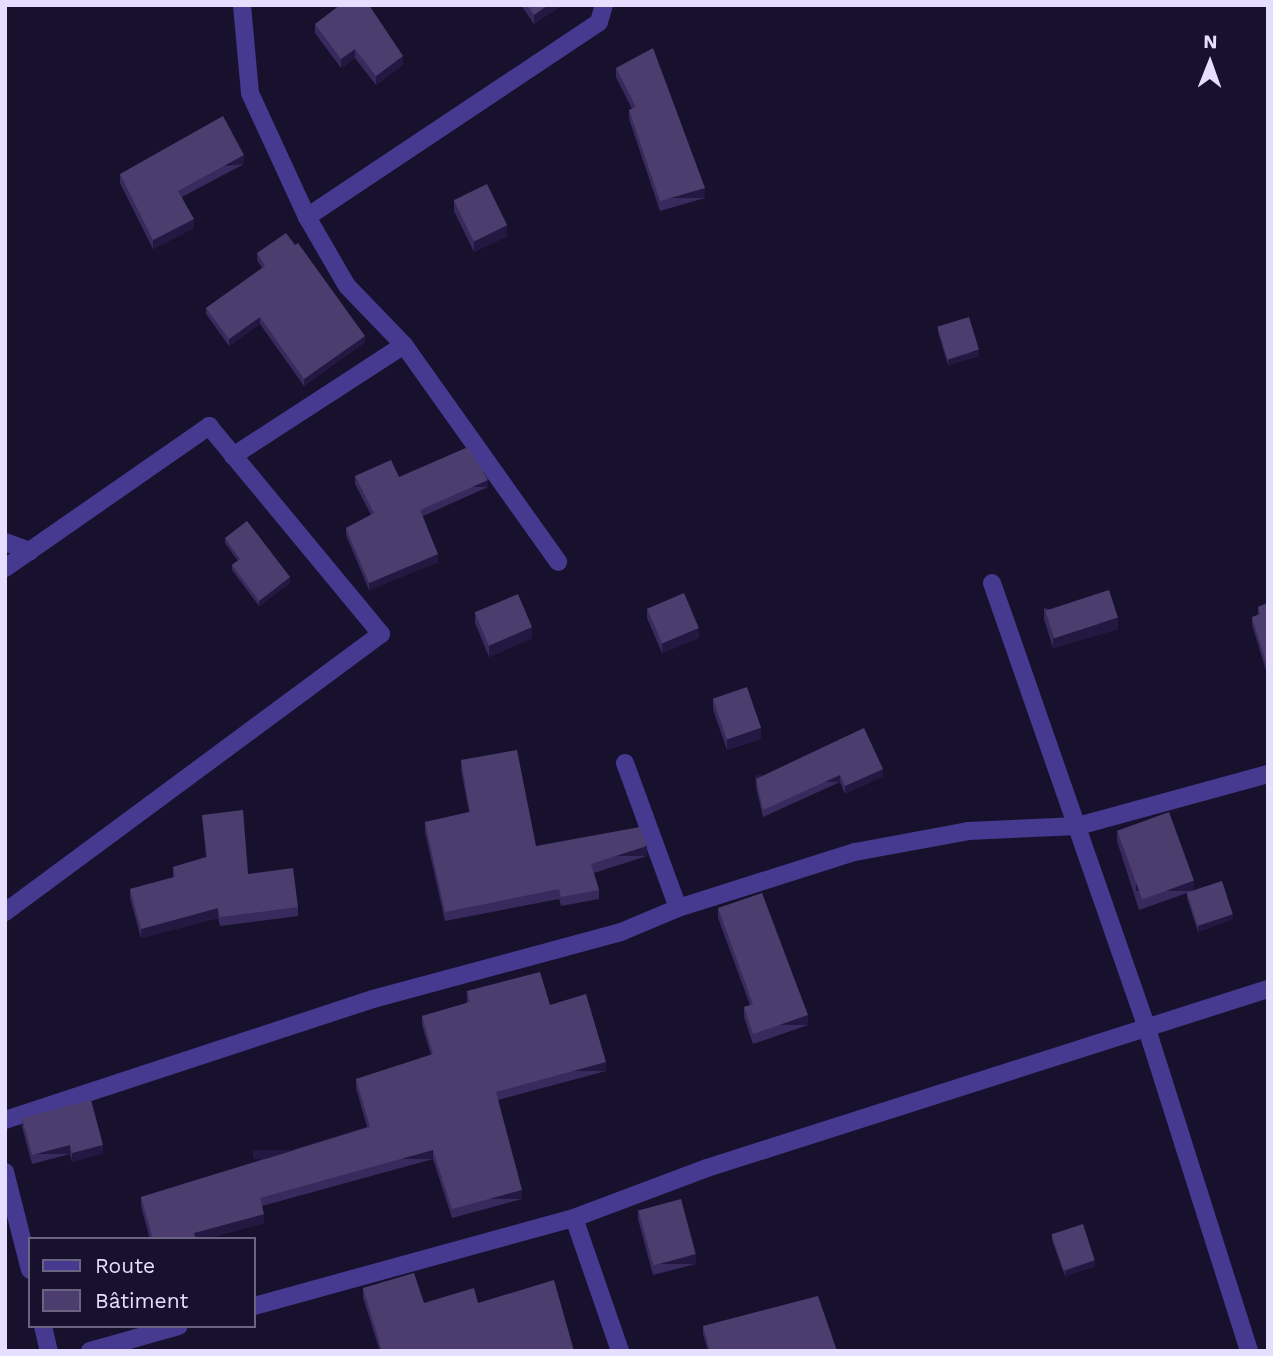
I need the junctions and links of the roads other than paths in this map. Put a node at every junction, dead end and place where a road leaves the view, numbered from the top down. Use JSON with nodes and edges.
{"nodes":[{"id":1,"x":242,"y":5,"type":"edge"},
{"id":2,"x":604,"y":5,"type":"edge"},
{"id":3,"x":307,"y":218,"type":"junction"},
{"id":4,"x":404,"y":345,"type":"junction"},
{"id":5,"x":233,"y":456,"type":"junction"},
{"id":6,"x":5,"y":542,"type":"edge"},
{"id":7,"x":30,"y":551,"type":"junction"},
{"id":8,"x":558,"y":562,"type":"dead end"},
{"id":9,"x":5,"y":568,"type":"edge"},
{"id":10,"x":992,"y":583,"type":"dead end"},
{"id":11,"x":625,"y":763,"type":"dead end"},
{"id":12,"x":1268,"y":774,"type":"edge"},
{"id":13,"x":1079,"y":827,"type":"junction"},
{"id":14,"x":678,"y":908,"type":"junction"},
{"id":15,"x":5,"y":912,"type":"edge"},
{"id":16,"x":1268,"y":989,"type":"edge"},
{"id":17,"x":1146,"y":1026,"type":"junction"},
{"id":18,"x":5,"y":1120,"type":"edge"},
{"id":19,"x":5,"y":1172,"type":"edge"},
{"id":20,"x":574,"y":1218,"type":"junction"},
{"id":21,"x":28,"y":1262,"type":"edge"},
{"id":22,"x":256,"y":1305,"type":"edge"},
{"id":23,"x":43,"y":1328,"type":"edge"},
{"id":24,"x":172,"y":1328,"type":"edge"},
{"id":25,"x":48,"y":1351,"type":"edge"},
{"id":26,"x":90,"y":1351,"type":"edge"},
{"id":27,"x":620,"y":1351,"type":"edge"},
{"id":28,"x":1249,"y":1351,"type":"edge"}],
"edges":[{"from":1,"to":3,"type":"street"},
{"from":2,"to":3,"type":"street"},
{"from":3,"to":4,"type":"street"},
{"from":4,"to":5,"type":"street"},
{"from":4,"to":8,"type":"street"},
{"from":5,"to":7,"type":"street"},
{"from":5,"to":15,"type":"street"},
{"from":6,"to":7,"type":"street"},
{"from":7,"to":9,"type":"street"},
{"from":10,"to":13,"type":"street"},
{"from":11,"to":14,"type":"street"},
{"from":12,"to":13,"type":"street"},
{"from":13,"to":14,"type":"street"},
{"from":13,"to":17,"type":"street"},
{"from":14,"to":18,"type":"street"},
{"from":16,"to":17,"type":"street"},
{"from":17,"to":20,"type":"street"},
{"from":17,"to":28,"type":"street"},
{"from":19,"to":21,"type":"street"},
{"from":20,"to":22,"type":"street"},
{"from":20,"to":27,"type":"street"},
{"from":23,"to":25,"type":"street"},
{"from":24,"to":26,"type":"street"}]}
